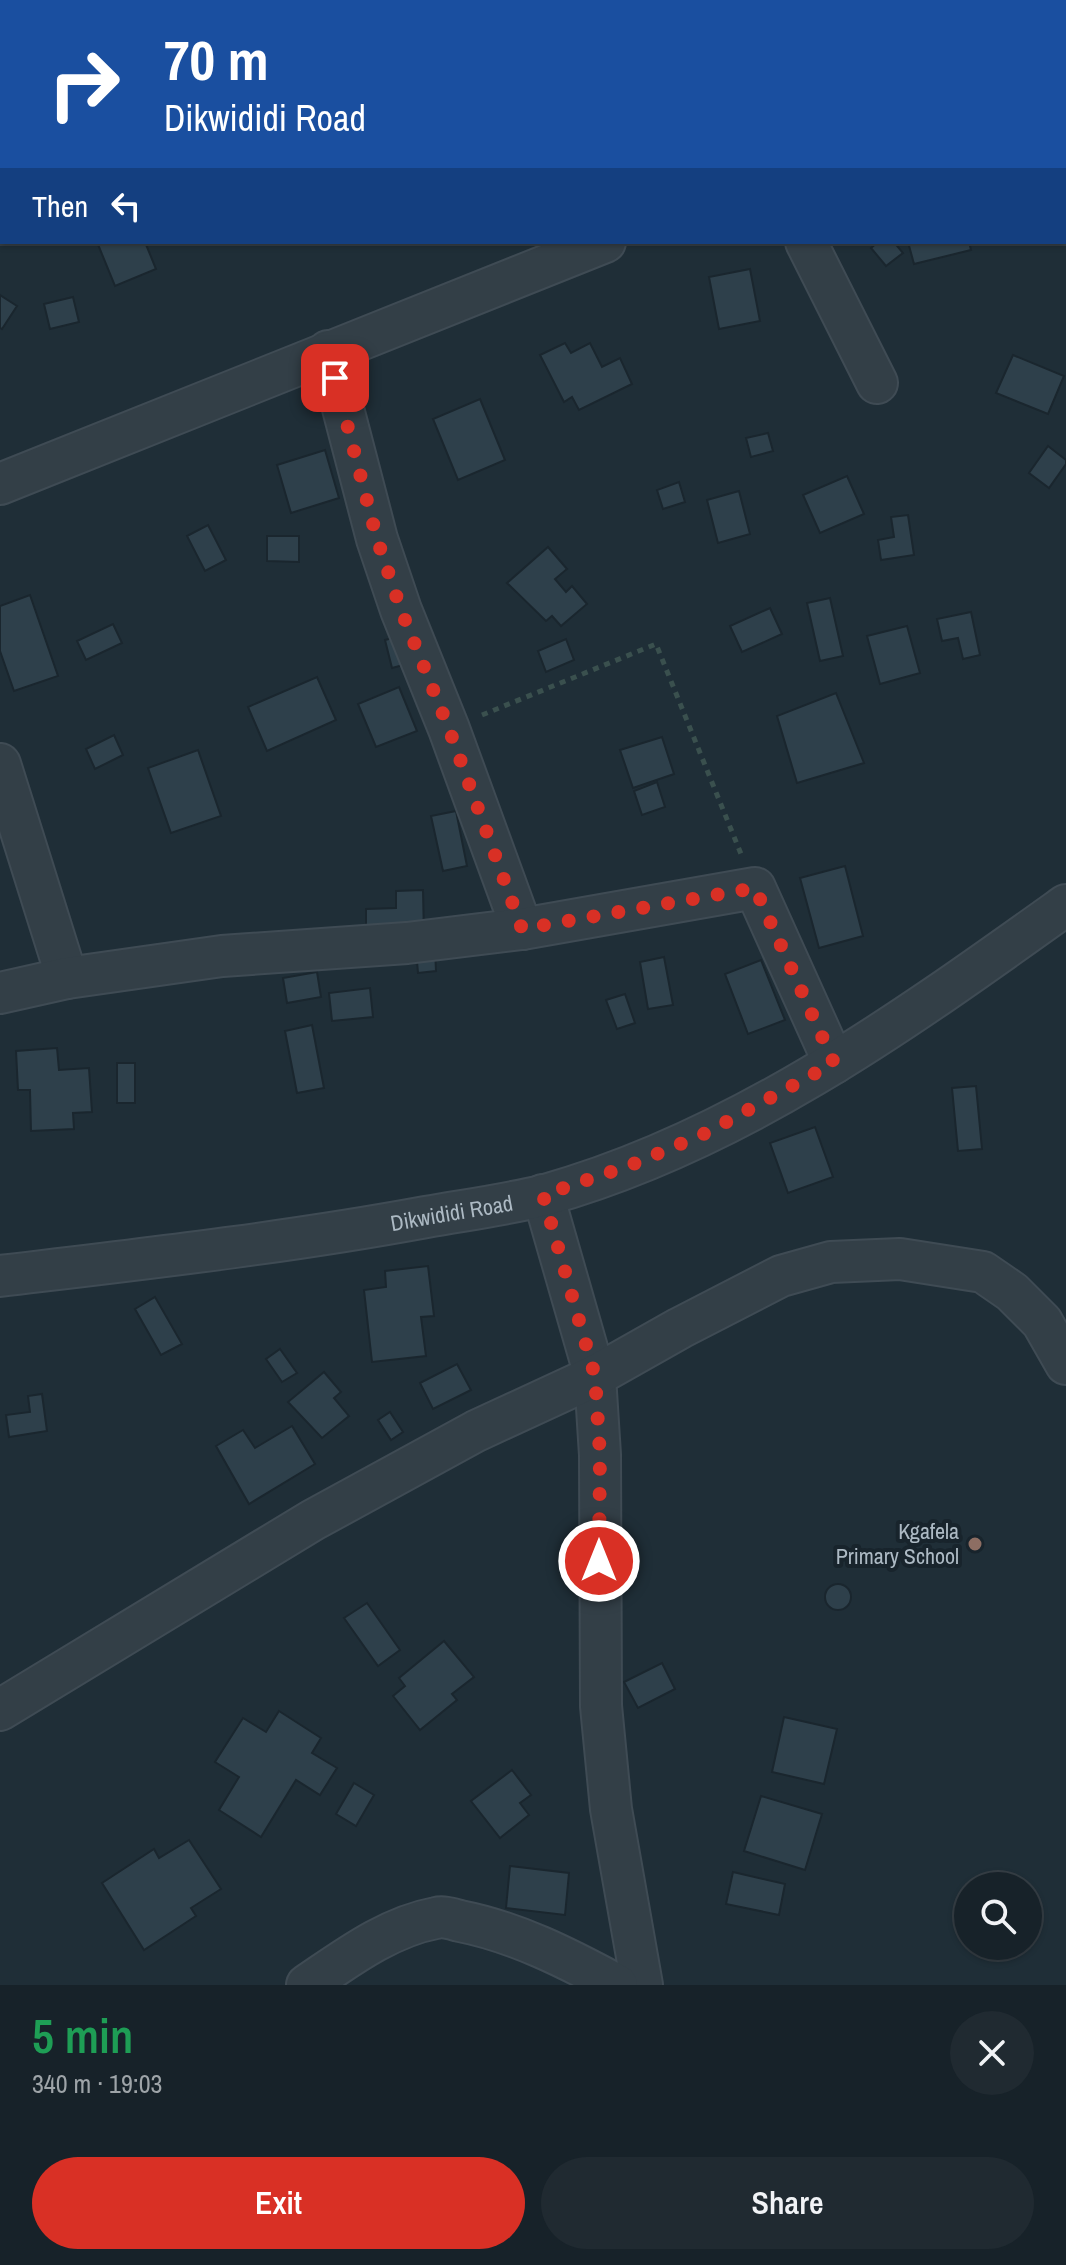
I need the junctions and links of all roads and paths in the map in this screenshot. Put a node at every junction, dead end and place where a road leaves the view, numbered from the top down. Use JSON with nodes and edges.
{"nodes":[{"id":1,"x":600,"y":244,"type":"edge"},
{"id":2,"x":807,"y":244,"type":"edge"},
{"id":3,"x":328,"y":351,"type":"junction"},
{"id":4,"x":877,"y":383,"type":"dead end"},
{"id":5,"x":0,"y":484,"type":"edge"},
{"id":6,"x":449,"y":729,"type":"junction"},
{"id":7,"x":0,"y":764,"type":"edge"},
{"id":8,"x":755,"y":888,"type":"junction"},
{"id":9,"x":1066,"y":905,"type":"edge"},
{"id":10,"x":522,"y":929,"type":"junction"},
{"id":11,"x":67,"y":978,"type":"junction"},
{"id":12,"x":0,"y":993,"type":"edge"},
{"id":13,"x":834,"y":1063,"type":"junction"},
{"id":14,"x":543,"y":1195,"type":"junction"},
{"id":15,"x":0,"y":1276,"type":"edge"},
{"id":16,"x":1066,"y":1364,"type":"edge"},
{"id":17,"x":595,"y":1376,"type":"junction"},
{"id":18,"x":0,"y":1710,"type":"edge"},
{"id":19,"x":307,"y":1985,"type":"edge"},
{"id":20,"x":617,"y":1985,"type":"edge"},
{"id":21,"x":642,"y":1985,"type":"edge"}],
"edges":[{"from":1,"to":3,"type":"street"},
{"from":2,"to":4,"type":"street"},
{"from":3,"to":5,"type":"street"},
{"from":3,"to":6,"type":"street"},
{"from":6,"to":8,"type":"path"},
{"from":6,"to":10,"type":"street"},
{"from":7,"to":11,"type":"street"},
{"from":8,"to":10,"type":"street"},
{"from":8,"to":13,"type":"street"},
{"from":9,"to":13,"type":"street","name":"Dikwididi Road"},
{"from":10,"to":11,"type":"street"},
{"from":11,"to":12,"type":"street"},
{"from":13,"to":14,"type":"street","name":"Dikwididi Road"},
{"from":14,"to":15,"type":"street","name":"Dikwididi Road"},
{"from":14,"to":17,"type":"street"},
{"from":16,"to":17,"type":"street"},
{"from":17,"to":18,"type":"street"},
{"from":17,"to":21,"type":"street"},
{"from":19,"to":20,"type":"street"}]}
